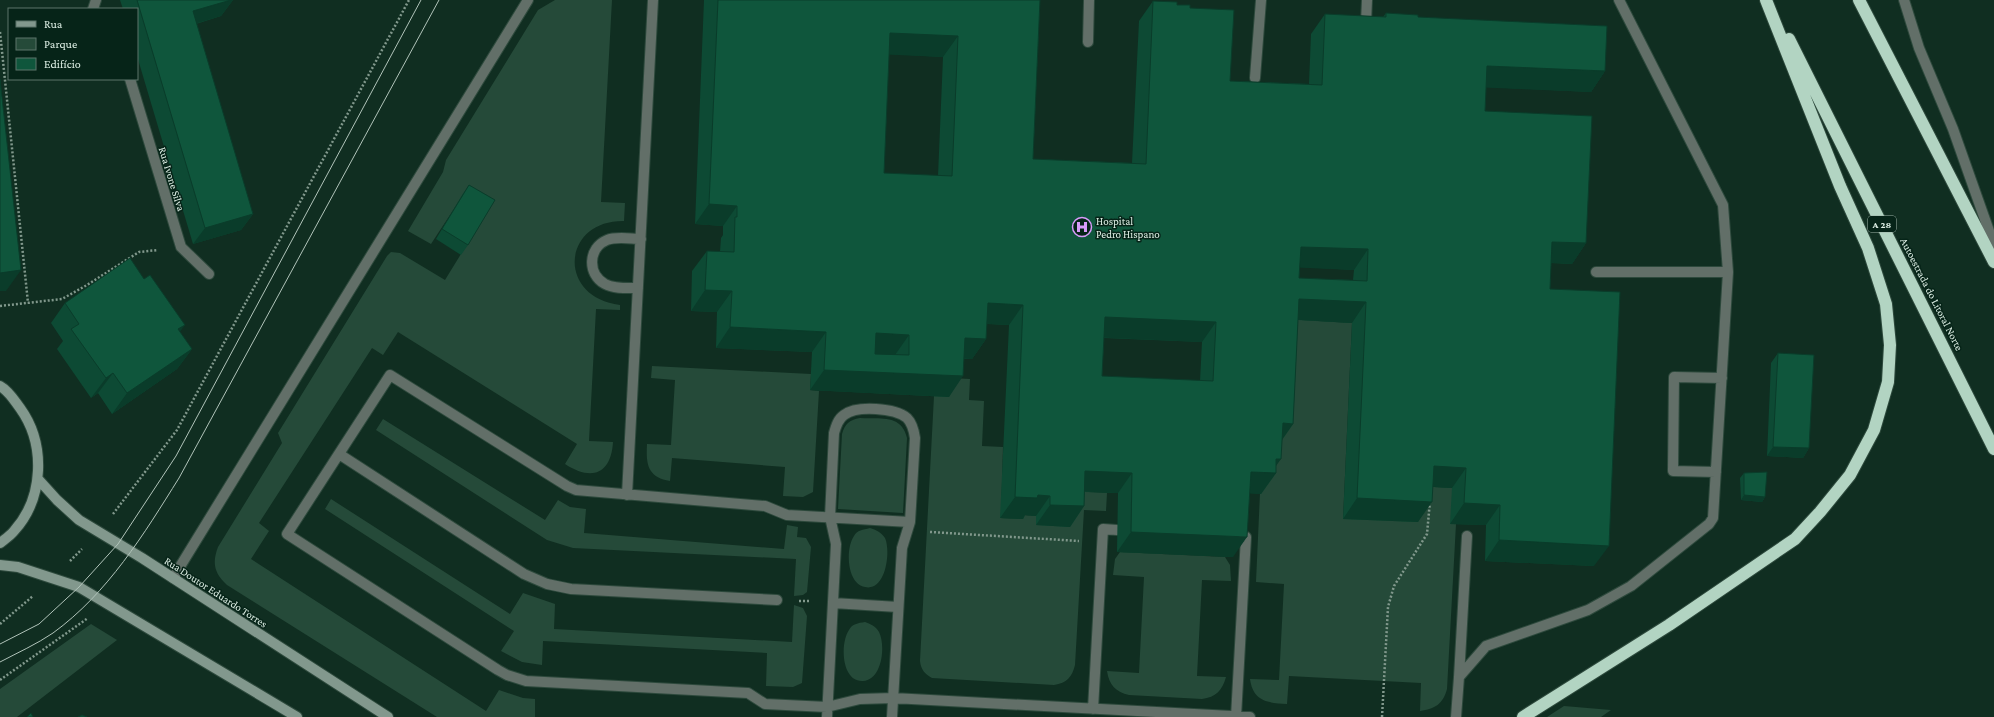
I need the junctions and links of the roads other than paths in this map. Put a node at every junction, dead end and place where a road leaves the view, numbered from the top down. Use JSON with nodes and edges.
{"nodes":[{"id":1,"x":528,"y":0,"type":"edge"},
{"id":2,"x":653,"y":0,"type":"edge"},
{"id":3,"x":1089,"y":0,"type":"edge"},
{"id":4,"x":1261,"y":0,"type":"edge"},
{"id":5,"x":1367,"y":0,"type":"edge"},
{"id":6,"x":1619,"y":0,"type":"edge"},
{"id":7,"x":1766,"y":0,"type":"edge"},
{"id":8,"x":1769,"y":0,"type":"edge"},
{"id":9,"x":1859,"y":0,"type":"edge"},
{"id":10,"x":1904,"y":0,"type":"edge"},
{"id":11,"x":1366,"y":23,"type":"edge"},
{"id":12,"x":1088,"y":42,"type":"dead end"},
{"id":13,"x":1255,"y":78,"type":"dead end"},
{"id":14,"x":130,"y":80,"type":"edge"},
{"id":15,"x":641,"y":240,"type":"junction"},
{"id":16,"x":1994,"y":246,"type":"edge"},
{"id":17,"x":1994,"y":262,"type":"edge"},
{"id":18,"x":1596,"y":272,"type":"dead end"},
{"id":19,"x":1728,"y":272,"type":"junction"},
{"id":20,"x":209,"y":274,"type":"dead end"},
{"id":21,"x":638,"y":288,"type":"junction"},
{"id":22,"x":1722,"y":378,"type":"junction"},
{"id":23,"x":0,"y":386,"type":"edge"},
{"id":24,"x":1994,"y":449,"type":"edge"},
{"id":25,"x":339,"y":454,"type":"junction"},
{"id":26,"x":1716,"y":472,"type":"junction"},
{"id":27,"x":38,"y":478,"type":"junction"},
{"id":28,"x":627,"y":495,"type":"junction"},
{"id":29,"x":830,"y":517,"type":"junction"},
{"id":30,"x":910,"y":522,"type":"junction"},
{"id":31,"x":1117,"y":530,"type":"dead end"},
{"id":32,"x":1234,"y":536,"type":"edge"},
{"id":33,"x":1466,"y":536,"type":"edge"},
{"id":34,"x":0,"y":543,"type":"edge"},
{"id":35,"x":0,"y":565,"type":"edge"},
{"id":36,"x":173,"y":578,"type":"junction"},
{"id":37,"x":777,"y":600,"type":"road end"},
{"id":38,"x":833,"y":603,"type":"junction"},
{"id":39,"x":898,"y":607,"type":"junction"},
{"id":40,"x":1458,"y":677,"type":"junction"},
{"id":41,"x":893,"y":698,"type":"junction"},
{"id":42,"x":1093,"y":709,"type":"junction"},
{"id":43,"x":827,"y":712,"type":"edge"},
{"id":44,"x":297,"y":717,"type":"edge"},
{"id":45,"x":388,"y":717,"type":"edge"},
{"id":46,"x":892,"y":717,"type":"edge"},
{"id":47,"x":1236,"y":717,"type":"edge"},
{"id":48,"x":1250,"y":717,"type":"edge"},
{"id":49,"x":1456,"y":717,"type":"edge"},
{"id":50,"x":1523,"y":717,"type":"edge"}],
"edges":[{"from":1,"to":36,"type":"street"},
{"from":2,"to":15,"type":"street"},
{"from":3,"to":12,"type":"street"},
{"from":4,"to":13,"type":"street"},
{"from":5,"to":11,"type":"street"},
{"from":6,"to":19,"type":"street"},
{"from":7,"to":50,"type":"highway"},
{"from":8,"to":24,"type":"highway","name":"Autoestrada do Litoral Norte","number":"A 28"},
{"from":9,"to":17,"type":"highway"},
{"from":10,"to":16,"type":"street"},
{"from":14,"to":20,"type":"street","name":"Rua Ivone Silva"},
{"from":15,"to":21,"type":"street"},
{"from":15,"to":21,"type":"street"},
{"from":18,"to":19,"type":"street"},
{"from":19,"to":22,"type":"street"},
{"from":21,"to":28,"type":"street"},
{"from":22,"to":26,"type":"street"},
{"from":22,"to":26,"type":"street"},
{"from":23,"to":27,"type":"main road"},
{"from":25,"to":28,"type":"street"},
{"from":25,"to":37,"type":"street"},
{"from":25,"to":43,"type":"street"},
{"from":26,"to":40,"type":"street"},
{"from":27,"to":34,"type":"main road"},
{"from":27,"to":36,"type":"main road","name":"Rua Doutor Eduardo Torres"},
{"from":28,"to":29,"type":"street"},
{"from":29,"to":30,"type":"street"},
{"from":29,"to":30,"type":"street"},
{"from":29,"to":38,"type":"street"},
{"from":30,"to":39,"type":"street"},
{"from":31,"to":42,"type":"street"},
{"from":32,"to":47,"type":"street"},
{"from":33,"to":40,"type":"street"},
{"from":35,"to":44,"type":"main road"},
{"from":36,"to":45,"type":"main road","name":"Rua Doutor Eduardo Torres"},
{"from":38,"to":39,"type":"street"},
{"from":38,"to":43,"type":"street"},
{"from":39,"to":41,"type":"street"},
{"from":40,"to":49,"type":"street"},
{"from":41,"to":42,"type":"street"},
{"from":41,"to":43,"type":"street"},
{"from":41,"to":46,"type":"street"},
{"from":42,"to":47,"type":"street"},
{"from":47,"to":48,"type":"street"}]}
